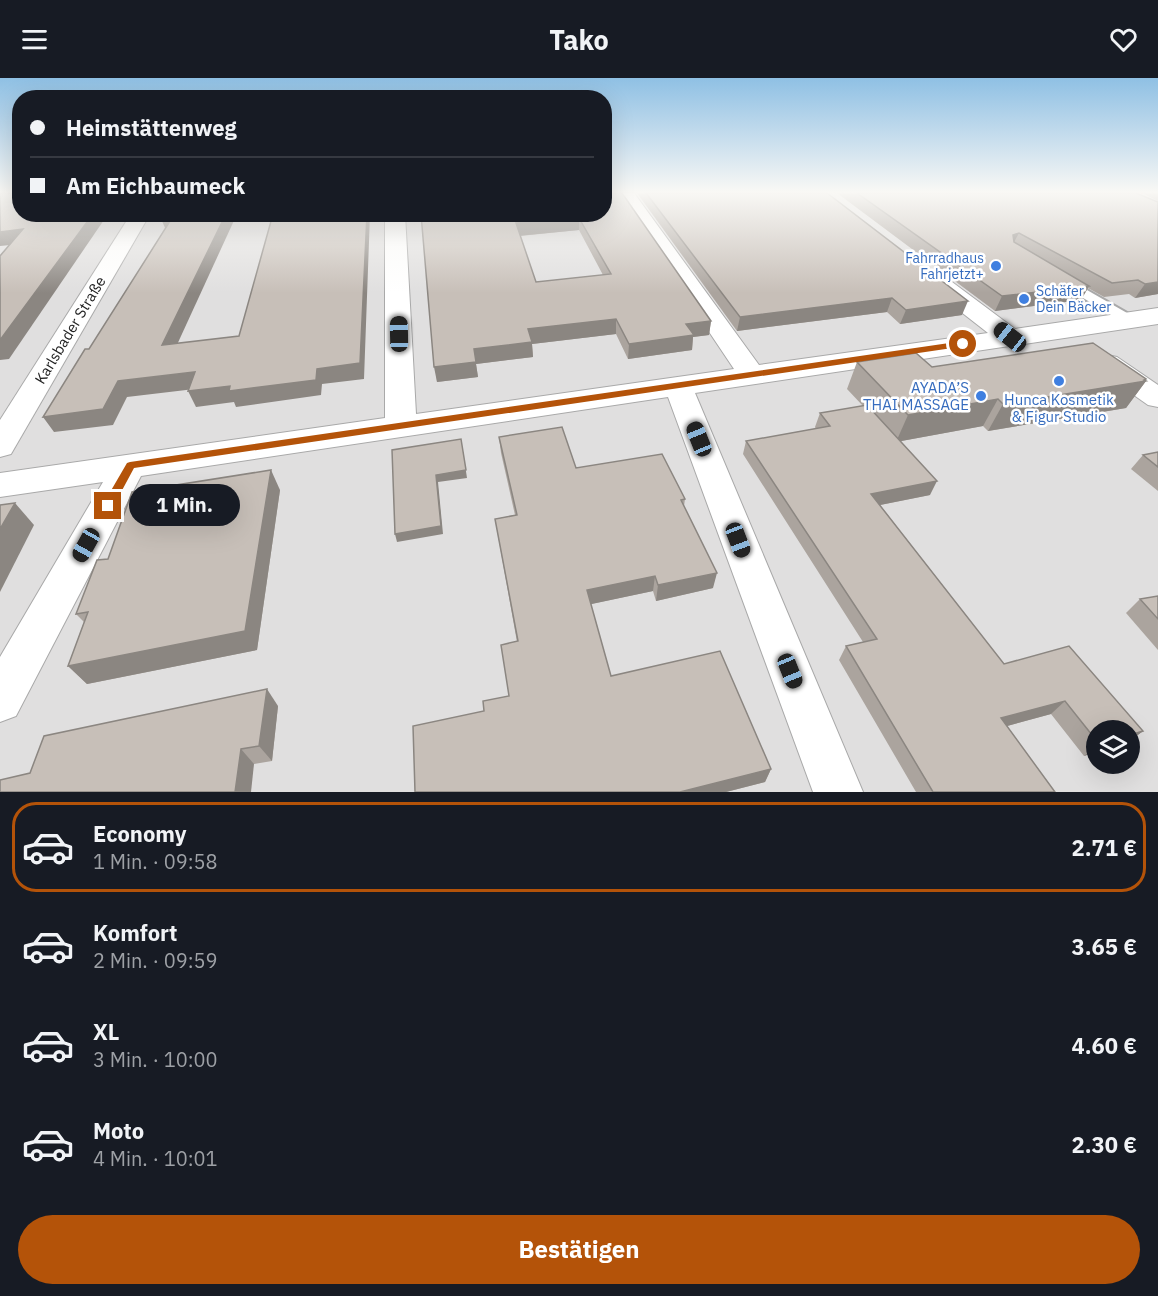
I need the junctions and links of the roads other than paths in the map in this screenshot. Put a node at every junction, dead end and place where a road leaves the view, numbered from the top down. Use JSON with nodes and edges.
{"nodes":[{"id":1,"x":134,"y":226,"type":"edge"},
{"id":2,"x":395,"y":226,"type":"edge"},
{"id":3,"x":648,"y":226,"type":"edge"},
{"id":4,"x":915,"y":265,"type":"edge"},
{"id":5,"x":1052,"y":274,"type":"edge"},
{"id":6,"x":1158,"y":316,"type":"edge"},
{"id":7,"x":1129,"y":320,"type":"junction"},
{"id":8,"x":1059,"y":330,"type":"junction"},
{"id":9,"x":1010,"y":337,"type":"junction"},
{"id":10,"x":752,"y":375,"type":"junction"},
{"id":11,"x":678,"y":386,"type":"junction"},
{"id":12,"x":1158,"y":398,"type":"edge"},
{"id":13,"x":401,"y":426,"type":"junction"},
{"id":14,"x":0,"y":446,"type":"edge"},
{"id":15,"x":130,"y":465,"type":"junction"},
{"id":16,"x":0,"y":485,"type":"edge"},
{"id":17,"x":0,"y":700,"type":"edge"},
{"id":18,"x":837,"y":792,"type":"edge"}],
"edges":[{"from":1,"to":14,"type":"street","name":"Karlsbader Straße"},
{"from":2,"to":13,"type":"street"},
{"from":3,"to":10,"type":"street"},
{"from":4,"to":9,"type":"street"},
{"from":5,"to":7,"type":"lane"},
{"from":6,"to":7,"type":"street"},
{"from":7,"to":8,"type":"street"},
{"from":8,"to":9,"type":"street"},
{"from":8,"to":12,"type":"street"},
{"from":9,"to":10,"type":"street"},
{"from":10,"to":11,"type":"street"},
{"from":11,"to":13,"type":"street"},
{"from":11,"to":18,"type":"street"},
{"from":13,"to":15,"type":"street"},
{"from":15,"to":16,"type":"street"},
{"from":15,"to":17,"type":"street"}]}
